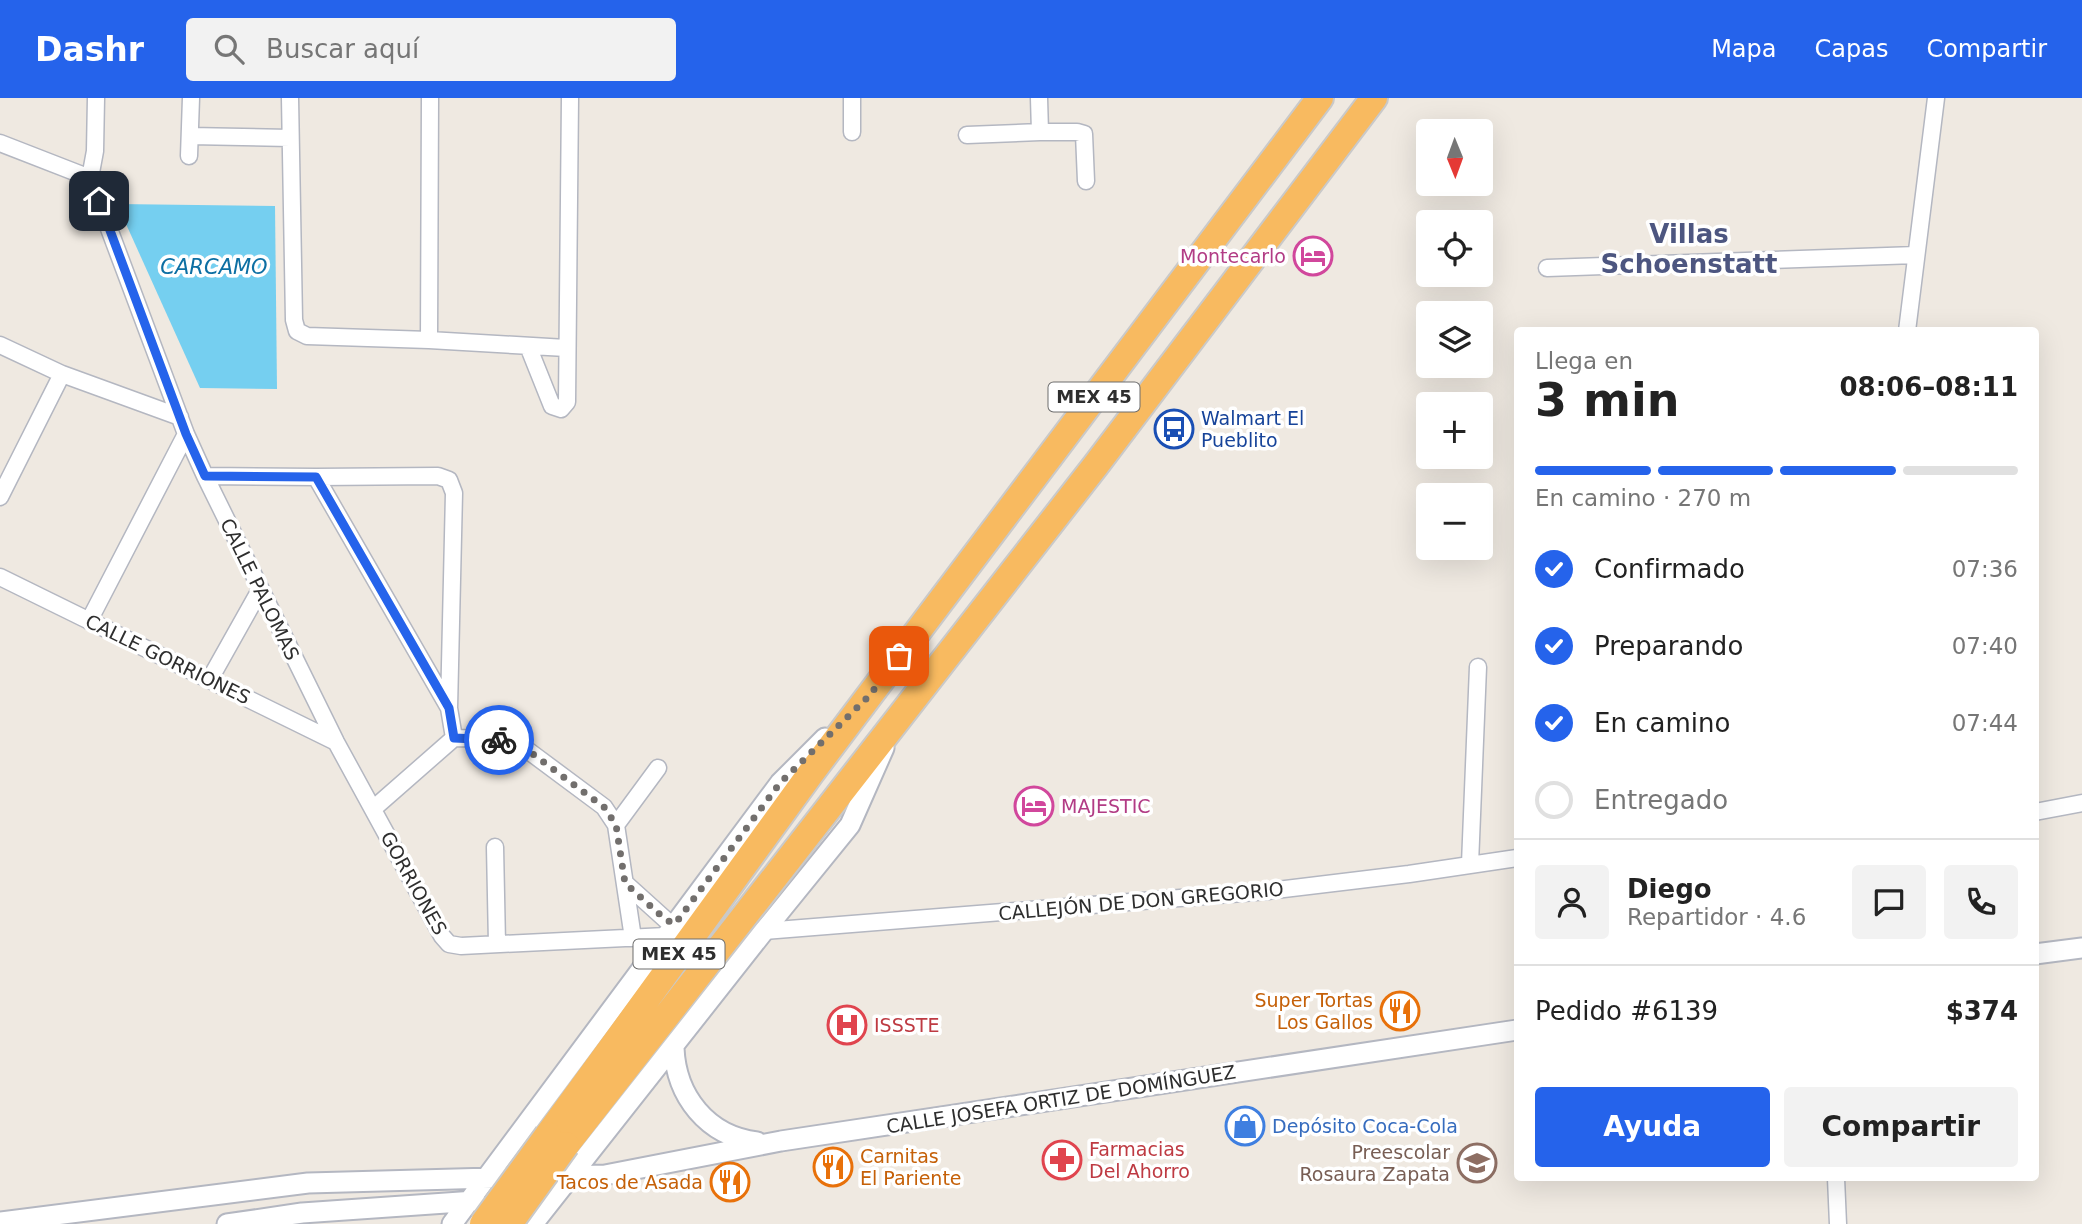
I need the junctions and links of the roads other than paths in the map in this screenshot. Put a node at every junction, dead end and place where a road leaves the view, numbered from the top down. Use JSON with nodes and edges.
{"nodes":[{"id":1,"x":96,"y":98,"type":"edge"},
{"id":2,"x":191,"y":98,"type":"edge"},
{"id":3,"x":290,"y":98,"type":"edge"},
{"id":4,"x":430,"y":98,"type":"edge"},
{"id":5,"x":570,"y":98,"type":"edge"},
{"id":6,"x":852,"y":98,"type":"edge"},
{"id":7,"x":1039,"y":98,"type":"edge"},
{"id":8,"x":1320,"y":98,"type":"edge"},
{"id":9,"x":1374,"y":98,"type":"edge"},
{"id":10,"x":1936,"y":98,"type":"edge"},
{"id":11,"x":852,"y":132,"type":"dead end"},
{"id":12,"x":1040,"y":132,"type":"junction"},
{"id":13,"x":967,"y":135,"type":"dead end"},
{"id":14,"x":190,"y":136,"type":"junction"},
{"id":15,"x":290,"y":138,"type":"junction"},
{"id":16,"x":0,"y":143,"type":"edge"},
{"id":17,"x":189,"y":156,"type":"dead end"},
{"id":18,"x":90,"y":177,"type":"junction"},
{"id":19,"x":1086,"y":181,"type":"dead end"},
{"id":20,"x":1916,"y":255,"type":"junction"},
{"id":21,"x":1548,"y":268,"type":"dead end"},
{"id":22,"x":1907,"y":327,"type":"edge"},
{"id":23,"x":429,"y":340,"type":"junction"},
{"id":24,"x":0,"y":345,"type":"edge"},
{"id":25,"x":528,"y":346,"type":"junction"},
{"id":26,"x":566,"y":348,"type":"junction"},
{"id":27,"x":62,"y":374,"type":"junction"},
{"id":28,"x":180,"y":417,"type":"junction"},
{"id":29,"x":186,"y":434,"type":"junction"},
{"id":30,"x":205,"y":476,"type":"junction"},
{"id":31,"x":316,"y":477,"type":"junction"},
{"id":32,"x":0,"y":496,"type":"edge"},
{"id":33,"x":0,"y":577,"type":"edge"},
{"id":34,"x":260,"y":590,"type":"junction"},
{"id":35,"x":89,"y":621,"type":"junction"},
{"id":36,"x":1478,"y":667,"type":"dead end"},
{"id":37,"x":209,"y":680,"type":"junction"},
{"id":38,"x":869,"y":696,"type":"junction"},
{"id":39,"x":449,"y":708,"type":"junction"},
{"id":40,"x":896,"y":722,"type":"junction"},
{"id":41,"x":454,"y":738,"type":"junction"},
{"id":42,"x":336,"y":742,"type":"junction"},
{"id":43,"x":658,"y":768,"type":"dead end"},
{"id":44,"x":2082,"y":803,"type":"edge"},
{"id":45,"x":373,"y":809,"type":"junction"},
{"id":46,"x":2039,"y":810,"type":"edge"},
{"id":47,"x":616,"y":825,"type":"junction"},
{"id":48,"x":495,"y":847,"type":"dead end"},
{"id":49,"x":1514,"y":858,"type":"edge"},
{"id":50,"x":1470,"y":864,"type":"junction"},
{"id":51,"x":625,"y":883,"type":"junction"},
{"id":52,"x":670,"y":930,"type":"junction"},
{"id":53,"x":764,"y":931,"type":"junction"},
{"id":54,"x":633,"y":938,"type":"junction"},
{"id":55,"x":497,"y":944,"type":"junction"},
{"id":56,"x":2082,"y":948,"type":"edge"},
{"id":57,"x":2039,"y":953,"type":"edge"},
{"id":58,"x":1514,"y":1030,"type":"edge"},
{"id":59,"x":674,"y":1048,"type":"junction"},
{"id":60,"x":768,"y":1143,"type":"junction"},
{"id":61,"x":572,"y":1175,"type":"junction"},
{"id":62,"x":605,"y":1175,"type":"junction"},
{"id":63,"x":485,"y":1177,"type":"junction"},
{"id":64,"x":1836,"y":1181,"type":"edge"},
{"id":65,"x":308,"y":1183,"type":"junction"},
{"id":66,"x":556,"y":1196,"type":"junction"},
{"id":67,"x":469,"y":1201,"type":"junction"},
{"id":68,"x":302,"y":1213,"type":"junction"},
{"id":69,"x":0,"y":1222,"type":"edge"},
{"id":70,"x":227,"y":1224,"type":"edge"},
{"id":71,"x":452,"y":1224,"type":"edge"},
{"id":72,"x":483,"y":1224,"type":"edge"},
{"id":73,"x":509,"y":1224,"type":"edge"},
{"id":74,"x":533,"y":1224,"type":"edge"},
{"id":75,"x":1839,"y":1224,"type":"edge"}],
"edges":[{"from":1,"to":18,"type":"street"},
{"from":2,"to":14,"type":"street"},
{"from":3,"to":15,"type":"street"},
{"from":4,"to":23,"type":"street"},
{"from":5,"to":26,"type":"street"},
{"from":6,"to":11,"type":"street"},
{"from":7,"to":12,"type":"street"},
{"from":8,"to":38,"type":"highway","number":"MEX 45"},
{"from":9,"to":40,"type":"highway","number":"MEX 45"},
{"from":10,"to":20,"type":"street"},
{"from":12,"to":13,"type":"street"},
{"from":12,"to":19,"type":"street"},
{"from":14,"to":15,"type":"street"},
{"from":14,"to":17,"type":"street"},
{"from":15,"to":23,"type":"street"},
{"from":16,"to":18,"type":"street"},
{"from":18,"to":28,"type":"street","name":"CALLE PALOMAS"},
{"from":20,"to":21,"type":"street"},
{"from":20,"to":22,"type":"street"},
{"from":23,"to":25,"type":"street"},
{"from":24,"to":27,"type":"street"},
{"from":25,"to":26,"type":"street"},
{"from":25,"to":26,"type":"street"},
{"from":27,"to":28,"type":"street"},
{"from":27,"to":32,"type":"street"},
{"from":28,"to":29,"type":"street","name":"CALLE PALOMAS"},
{"from":29,"to":30,"type":"street","name":"CALLE PALOMAS"},
{"from":29,"to":35,"type":"street"},
{"from":30,"to":31,"type":"street"},
{"from":30,"to":34,"type":"street","name":"CALLE PALOMAS"},
{"from":31,"to":39,"type":"street"},
{"from":31,"to":39,"type":"street"},
{"from":33,"to":35,"type":"street","name":"CALLE GORRIONES"},
{"from":34,"to":37,"type":"street"},
{"from":34,"to":42,"type":"street","name":"CALLE PALOMAS"},
{"from":35,"to":37,"type":"street","name":"CALLE GORRIONES"},
{"from":36,"to":50,"type":"street"},
{"from":37,"to":42,"type":"street","name":"CALLE GORRIONES"},
{"from":38,"to":52,"type":"street"},
{"from":38,"to":72,"type":"highway","number":"MEX 45","bridge":true},
{"from":39,"to":41,"type":"street"},
{"from":40,"to":53,"type":"street"},
{"from":40,"to":73,"type":"highway","number":"MEX 45","bridge":true},
{"from":41,"to":45,"type":"street"},
{"from":41,"to":47,"type":"street"},
{"from":42,"to":45,"type":"street","name":"GORRIONES"},
{"from":43,"to":47,"type":"street"},
{"from":44,"to":46,"type":"street"},
{"from":45,"to":55,"type":"street","name":"GORRIONES"},
{"from":47,"to":51,"type":"street"},
{"from":48,"to":55,"type":"street"},
{"from":49,"to":50,"type":"street","name":"CALLEJÓN DE DON GREGORIO"},
{"from":50,"to":53,"type":"street","name":"CALLEJÓN DE DON GREGORIO"},
{"from":51,"to":52,"type":"street"},
{"from":51,"to":54,"type":"street"},
{"from":52,"to":54,"type":"street","name":"GORRIONES"},
{"from":52,"to":63,"type":"street"},
{"from":53,"to":59,"type":"street"},
{"from":54,"to":55,"type":"street","name":"GORRIONES"},
{"from":56,"to":57,"type":"street"},
{"from":58,"to":60,"type":"street","name":"CALLE JOSEFA ORTIZ DE DOMÍNGUEZ"},
{"from":59,"to":60,"type":"street"},
{"from":59,"to":61,"type":"street"},
{"from":60,"to":62,"type":"street","name":"CALLE JOSEFA ORTIZ DE DOMÍNGUEZ"},
{"from":61,"to":62,"type":"street","name":"CALLE JOSEFA ORTIZ DE DOMÍNGUEZ"},
{"from":61,"to":63,"type":"street","name":"CALLE JOSEFA ORTIZ DE DOMÍNGUEZ"},
{"from":61,"to":66,"type":"street"},
{"from":62,"to":66,"type":"street","name":"CALLE JOSEFA ORTIZ DE DOMÍNGUEZ"},
{"from":63,"to":65,"type":"street","name":"CALLE JOSEFA ORTIZ DE DOMÍNGUEZ"},
{"from":63,"to":67,"type":"street"},
{"from":64,"to":75,"type":"street"},
{"from":65,"to":68,"type":"street"},
{"from":65,"to":69,"type":"street","name":"CALLE JOSEFA ORTIZ DE DOMÍNGUEZ"},
{"from":66,"to":67,"type":"street","name":"CALLE JOSEFA ORTIZ DE DOMÍNGUEZ"},
{"from":66,"to":74,"type":"street"},
{"from":67,"to":68,"type":"street","name":"CALLE JOSEFA ORTIZ DE DOMÍNGUEZ"},
{"from":67,"to":71,"type":"street"},
{"from":68,"to":70,"type":"street","name":"CALLE JOSEFA ORTIZ DE DOMÍNGUEZ"}]}
